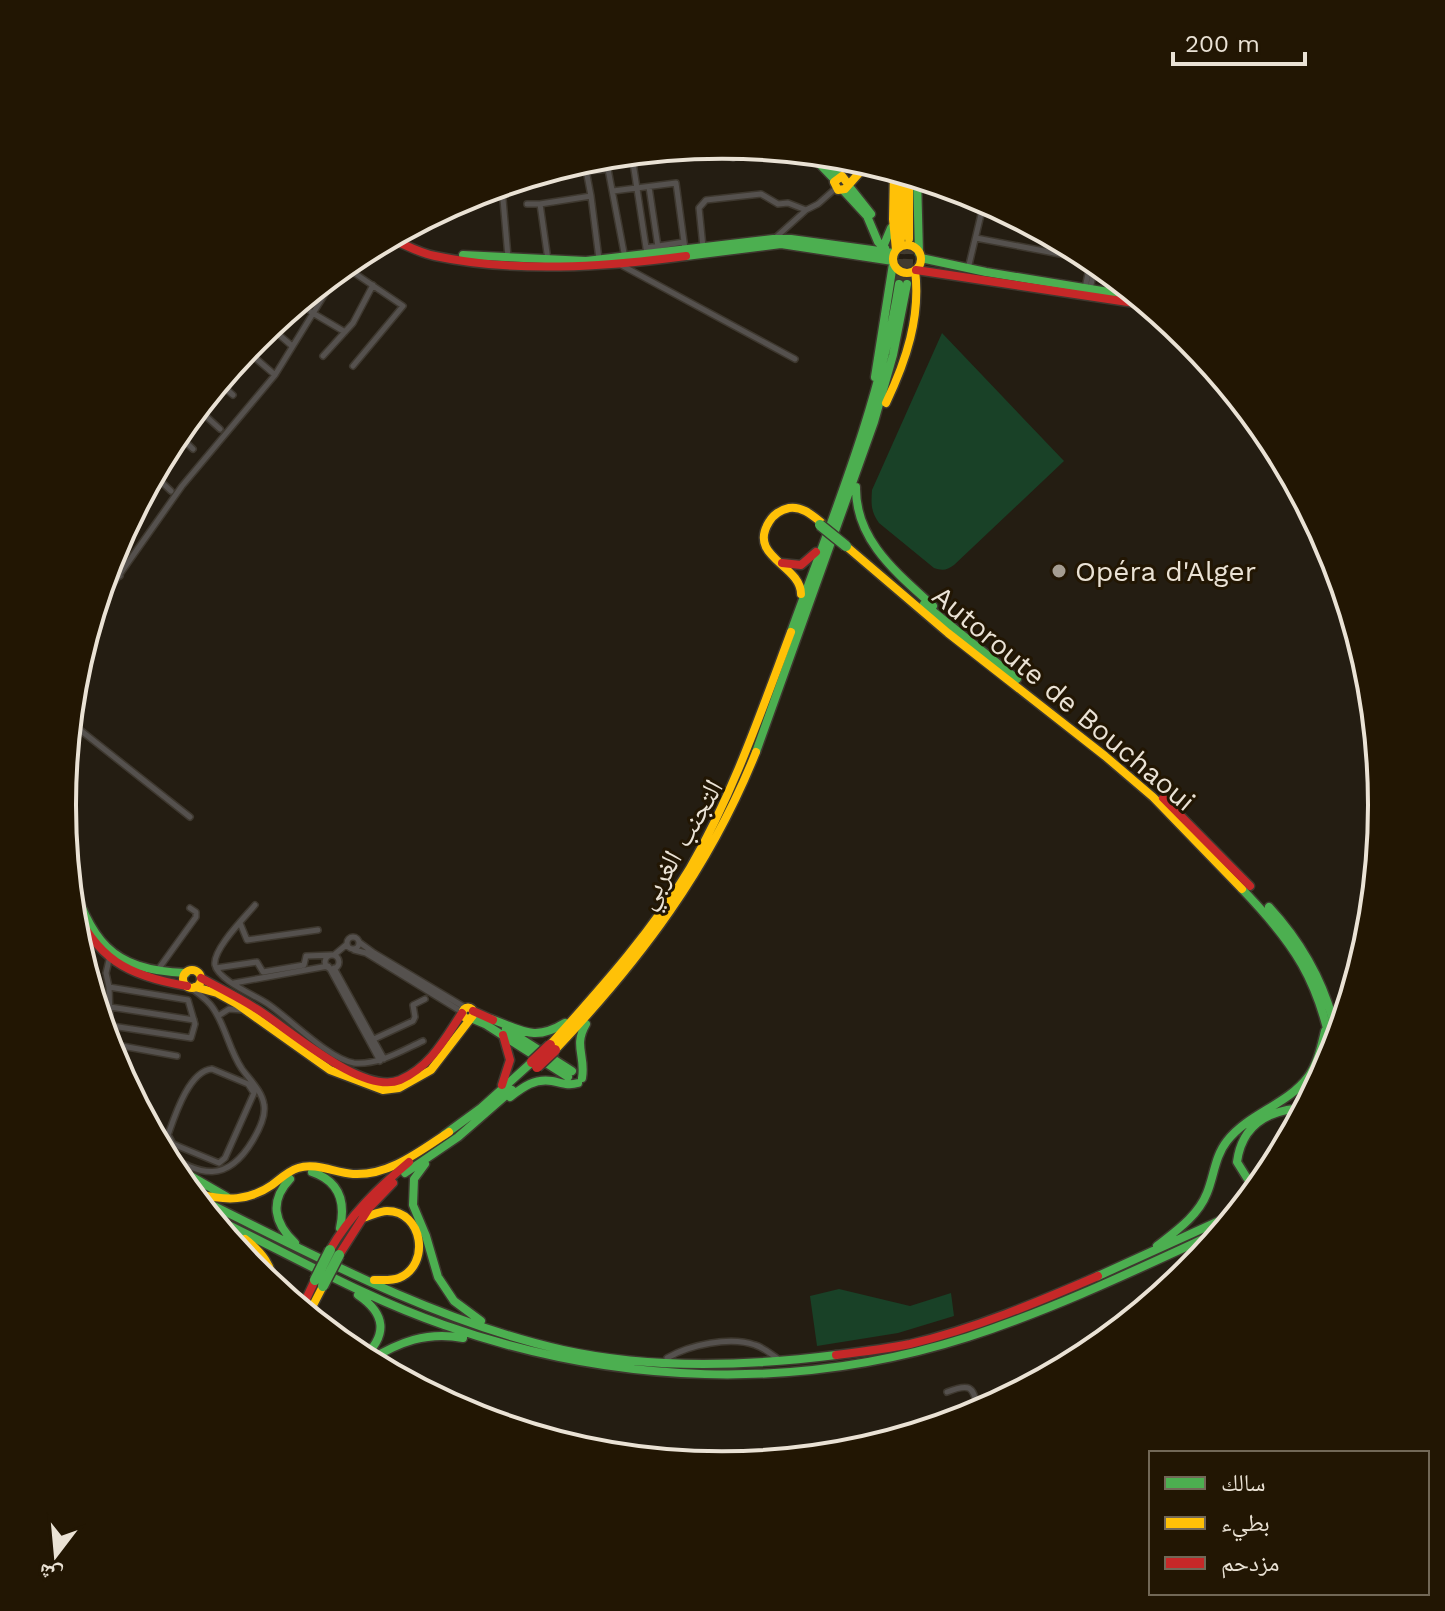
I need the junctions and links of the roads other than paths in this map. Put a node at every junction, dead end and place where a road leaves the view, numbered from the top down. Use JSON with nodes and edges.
{"nodes":[{"id":1,"x":633,"y":166,"type":"edge"},
{"id":2,"x":825,"y":168,"type":"edge"},
{"id":3,"x":830,"y":168,"type":"edge"},
{"id":4,"x":608,"y":169,"type":"edge"},
{"id":5,"x":587,"y":173,"type":"edge"},
{"id":6,"x":860,"y":174,"type":"edge"},
{"id":7,"x":894,"y":182,"type":"edge"},
{"id":8,"x":842,"y":183,"type":"junction"},
{"id":9,"x":902,"y":185,"type":"edge"},
{"id":10,"x":908,"y":186,"type":"edge"},
{"id":11,"x":636,"y":187,"type":"junction"},
{"id":12,"x":649,"y":187,"type":"junction"},
{"id":13,"x":917,"y":189,"type":"edge"},
{"id":14,"x":613,"y":191,"type":"junction"},
{"id":15,"x":591,"y":196,"type":"junction"},
{"id":16,"x":503,"y":199,"type":"dead end"},
{"id":17,"x":527,"y":204,"type":"dead end"},
{"id":18,"x":540,"y":204,"type":"junction"},
{"id":19,"x":806,"y":210,"type":"junction"},
{"id":20,"x":981,"y":213,"type":"edge"},
{"id":21,"x":893,"y":219,"type":"junction"},
{"id":22,"x":976,"y":238,"type":"junction"},
{"id":23,"x":773,"y":239,"type":"junction"},
{"id":24,"x":407,"y":242,"type":"edge"},
{"id":25,"x":404,"y":243,"type":"edge"},
{"id":26,"x":685,"y":246,"type":"junction"},
{"id":27,"x":658,"y":247,"type":"junction"},
{"id":28,"x":703,"y":247,"type":"junction"},
{"id":29,"x":883,"y":247,"type":"junction"},
{"id":30,"x":646,"y":251,"type":"junction"},
{"id":31,"x":1058,"y":253,"type":"edge"},
{"id":32,"x":894,"y":256,"type":"junction"},
{"id":33,"x":920,"y":256,"type":"junction"},
{"id":34,"x":509,"y":259,"type":"junction"},
{"id":35,"x":548,"y":260,"type":"junction"},
{"id":36,"x":599,"y":260,"type":"junction"},
{"id":37,"x":623,"y":261,"type":"junction"},
{"id":38,"x":968,"y":269,"type":"junction"},
{"id":39,"x":915,"y":270,"type":"junction"},
{"id":40,"x":929,"y":273,"type":"junction"},
{"id":41,"x":354,"y":274,"type":"edge"},
{"id":42,"x":1090,"y":274,"type":"edge"},
{"id":43,"x":373,"y":285,"type":"junction"},
{"id":44,"x":908,"y":286,"type":"junction"},
{"id":45,"x":1087,"y":288,"type":"junction"},
{"id":46,"x":1116,"y":293,"type":"edge"},
{"id":47,"x":318,"y":301,"type":"edge"},
{"id":48,"x":1127,"y":302,"type":"edge"},
{"id":49,"x":311,"y":312,"type":"junction"},
{"id":50,"x":345,"y":332,"type":"junction"},
{"id":51,"x":279,"y":335,"type":"edge"},
{"id":52,"x":292,"y":346,"type":"junction"},
{"id":53,"x":323,"y":356,"type":"dead end"},
{"id":54,"x":255,"y":358,"type":"edge"},
{"id":55,"x":795,"y":359,"type":"dead end"},
{"id":56,"x":353,"y":366,"type":"dead end"},
{"id":57,"x":275,"y":375,"type":"junction"},
{"id":58,"x":227,"y":390,"type":"edge"},
{"id":59,"x":233,"y":395,"type":"dead end"},
{"id":60,"x":207,"y":417,"type":"edge"},
{"id":61,"x":870,"y":421,"type":"junction"},
{"id":62,"x":220,"y":429,"type":"dead end"},
{"id":63,"x":868,"y":442,"type":"junction"},
{"id":64,"x":187,"y":443,"type":"edge"},
{"id":65,"x":193,"y":449,"type":"dead end"},
{"id":66,"x":162,"y":483,"type":"edge"},
{"id":67,"x":171,"y":491,"type":"dead end"},
{"id":68,"x":824,"y":524,"type":"junction"},
{"id":69,"x":847,"y":545,"type":"junction"},
{"id":70,"x":120,"y":576,"type":"joint"},
{"id":71,"x":116,"y":581,"type":"edge"},
{"id":72,"x":969,"y":640,"type":"junction"},
{"id":73,"x":788,"y":641,"type":"junction"},
{"id":74,"x":81,"y":731,"type":"edge"},
{"id":75,"x":190,"y":817,"type":"dead end"},
{"id":76,"x":255,"y":905,"type":"dead end"},
{"id":77,"x":190,"y":908,"type":"dead end"},
{"id":78,"x":86,"y":921,"type":"edge"},
{"id":79,"x":240,"y":923,"type":"junction"},
{"id":80,"x":318,"y":930,"type":"dead end"},
{"id":81,"x":89,"y":937,"type":"edge"},
{"id":82,"x":359,"y":942,"type":"junction"},
{"id":83,"x":350,"y":948,"type":"junction"},
{"id":84,"x":332,"y":955,"type":"junction"},
{"id":85,"x":109,"y":960,"type":"junction"},
{"id":86,"x":332,"y":966,"type":"junction"},
{"id":87,"x":216,"y":968,"type":"junction"},
{"id":88,"x":156,"y":972,"type":"junction"},
{"id":89,"x":233,"y":983,"type":"junction"},
{"id":90,"x":193,"y":985,"type":"junction"},
{"id":91,"x":109,"y":987,"type":"junction"},
{"id":92,"x":183,"y":999,"type":"junction"},
{"id":93,"x":425,"y":999,"type":"dead end"},
{"id":94,"x":600,"y":1002,"type":"junction"},
{"id":95,"x":110,"y":1007,"type":"junction"},
{"id":96,"x":248,"y":1011,"type":"junction"},
{"id":97,"x":468,"y":1013,"type":"junction"},
{"id":98,"x":111,"y":1015,"type":"edge"},
{"id":99,"x":576,"y":1015,"type":"junction"},
{"id":100,"x":218,"y":1016,"type":"junction"},
{"id":101,"x":491,"y":1019,"type":"junction"},
{"id":102,"x":194,"y":1020,"type":"junction"},
{"id":103,"x":1330,"y":1020,"type":"junction"},
{"id":104,"x":1331,"y":1023,"type":"edge"},
{"id":105,"x":1330,"y":1025,"type":"edge"},
{"id":106,"x":115,"y":1026,"type":"edge"},
{"id":107,"x":503,"y":1035,"type":"junction"},
{"id":108,"x":374,"y":1039,"type":"junction"},
{"id":109,"x":423,"y":1041,"type":"dead end"},
{"id":110,"x":122,"y":1046,"type":"edge"},
{"id":111,"x":552,"y":1047,"type":"junction"},
{"id":112,"x":177,"y":1056,"type":"dead end"},
{"id":113,"x":1318,"y":1056,"type":"edge"},
{"id":114,"x":382,"y":1060,"type":"junction"},
{"id":115,"x":575,"y":1077,"type":"junction"},
{"id":116,"x":1308,"y":1079,"type":"edge"},
{"id":117,"x":490,"y":1104,"type":"junction"},
{"id":118,"x":1292,"y":1109,"type":"edge"},
{"id":119,"x":454,"y":1134,"type":"junction"},
{"id":120,"x":192,"y":1153,"type":"junction"},
{"id":121,"x":185,"y":1165,"type":"edge"},
{"id":122,"x":188,"y":1167,"type":"junction"},
{"id":123,"x":194,"y":1178,"type":"edge"},
{"id":124,"x":1249,"y":1179,"type":"edge"},
{"id":125,"x":207,"y":1195,"type":"edge"},
{"id":126,"x":232,"y":1199,"type":"junction"},
{"id":127,"x":215,"y":1206,"type":"edge"},
{"id":128,"x":361,"y":1219,"type":"junction"},
{"id":129,"x":1216,"y":1223,"type":"edge"},
{"id":130,"x":235,"y":1230,"type":"edge"},
{"id":131,"x":339,"y":1232,"type":"junction"},
{"id":132,"x":242,"y":1239,"type":"edge"},
{"id":133,"x":1202,"y":1239,"type":"edge"},
{"id":134,"x":334,"y":1252,"type":"junction"},
{"id":135,"x":1141,"y":1258,"type":"junction"},
{"id":136,"x":324,"y":1260,"type":"junction"},
{"id":137,"x":272,"y":1270,"type":"edge"},
{"id":138,"x":358,"y":1277,"type":"junction"},
{"id":139,"x":318,"y":1278,"type":"junction"},
{"id":140,"x":302,"y":1297,"type":"edge"},
{"id":141,"x":306,"y":1300,"type":"edge"},
{"id":142,"x":314,"y":1306,"type":"edge"},
{"id":143,"x":512,"y":1335,"type":"junction"},
{"id":144,"x":372,"y":1348,"type":"edge"},
{"id":145,"x":381,"y":1354,"type":"edge"},
{"id":146,"x":662,"y":1361,"type":"junction"},
{"id":147,"x":782,"y":1361,"type":"junction"},
{"id":148,"x":568,"y":1362,"type":"junction"},
{"id":149,"x":947,"y":1392,"type":"dead end"},
{"id":150,"x":977,"y":1400,"type":"edge"}],
"edges":[{"from":1,"to":11,"type":"street"},
{"from":2,"to":8,"type":"main road"},
{"from":3,"to":8,"type":"main road"},
{"from":4,"to":14,"type":"street"},
{"from":5,"to":15,"type":"street"},
{"from":6,"to":8,"type":"main road"},
{"from":7,"to":21,"type":"main road"},
{"from":8,"to":19,"type":"street"},
{"from":8,"to":29,"type":"main road"},
{"from":9,"to":10,"type":"main road"},
{"from":11,"to":12,"type":"street"},
{"from":11,"to":14,"type":"street"},
{"from":11,"to":30,"type":"street"},
{"from":12,"to":26,"type":"street"},
{"from":12,"to":27,"type":"street"},
{"from":13,"to":33,"type":"main road"},
{"from":14,"to":37,"type":"street"},
{"from":15,"to":18,"type":"street"},
{"from":15,"to":36,"type":"street"},
{"from":16,"to":34,"type":"street"},
{"from":17,"to":18,"type":"street"},
{"from":18,"to":35,"type":"street"},
{"from":19,"to":23,"type":"street"},
{"from":19,"to":28,"type":"street"},
{"from":20,"to":22,"type":"street"},
{"from":21,"to":29,"type":"main road"},
{"from":21,"to":32,"type":"main road"},
{"from":22,"to":31,"type":"street"},
{"from":22,"to":38,"type":"street"},
{"from":23,"to":28,"type":"main road"},
{"from":23,"to":32,"type":"main road"},
{"from":24,"to":34,"type":"main road"},
{"from":25,"to":37,"type":"main road"},
{"from":26,"to":27,"type":"street"},
{"from":26,"to":28,"type":"main road"},
{"from":26,"to":30,"type":"main road"},
{"from":27,"to":30,"type":"street"},
{"from":29,"to":32,"type":"main road"},
{"from":30,"to":37,"type":"main road"},
{"from":32,"to":33,"type":"main road"},
{"from":32,"to":37,"type":"main road"},
{"from":32,"to":39,"type":"main road"},
{"from":32,"to":61,"type":"main road"},
{"from":33,"to":38,"type":"main road"},
{"from":33,"to":39,"type":"main road"},
{"from":34,"to":35,"type":"main road"},
{"from":35,"to":36,"type":"main road"},
{"from":36,"to":37,"type":"main road"},
{"from":37,"to":55,"type":"street"},
{"from":38,"to":45,"type":"main road"},
{"from":39,"to":40,"type":"main road"},
{"from":39,"to":44,"type":"main road"},
{"from":40,"to":44,"type":"main road"},
{"from":40,"to":48,"type":"main road"},
{"from":41,"to":43,"type":"street"},
{"from":42,"to":45,"type":"street"},
{"from":43,"to":50,"type":"street"},
{"from":43,"to":56,"type":"street"},
{"from":44,"to":61,"type":"main road","name":"التجنب الغربي"},
{"from":44,"to":61,"type":"main road"},
{"from":45,"to":46,"type":"main road"},
{"from":47,"to":49,"type":"street"},
{"from":49,"to":50,"type":"street"},
{"from":49,"to":52,"type":"street"},
{"from":50,"to":53,"type":"street"},
{"from":51,"to":52,"type":"street"},
{"from":52,"to":57,"type":"street"},
{"from":54,"to":57,"type":"street"},
{"from":57,"to":70,"type":"street"},
{"from":58,"to":59,"type":"street"},
{"from":60,"to":62,"type":"street"},
{"from":61,"to":63,"type":"main road","name":"التجنب الغربي"},
{"from":61,"to":68,"type":"main road","name":"التجنب الغربي"},
{"from":63,"to":72,"type":"main road"},
{"from":63,"to":94,"type":"main road","name":"التجنب الغربي"},
{"from":64,"to":65,"type":"street"},
{"from":66,"to":67,"type":"street"},
{"from":68,"to":68,"type":"main road"},
{"from":68,"to":69,"type":"main road","bridge":true},
{"from":68,"to":73,"type":"main road","name":"التجنب الغربي"},
{"from":68,"to":73,"type":"main road"},
{"from":69,"to":72,"type":"main road","name":"Autoroute de Bouchaoui"},
{"from":69,"to":103,"type":"main road","name":"Autoroute de Bouchaoui"},
{"from":70,"to":71,"type":"street"},
{"from":72,"to":103,"type":"main road","name":"Autoroute de Bouchaoui"},
{"from":73,"to":99,"type":"main road","name":"التجنب الغربي"},
{"from":74,"to":75,"type":"street"},
{"from":76,"to":79,"type":"street"},
{"from":77,"to":88,"type":"street"},
{"from":78,"to":88,"type":"main road"},
{"from":79,"to":80,"type":"street"},
{"from":79,"to":87,"type":"street"},
{"from":81,"to":85,"type":"main road"},
{"from":82,"to":83,"type":"street"},
{"from":82,"to":83,"type":"street"},
{"from":82,"to":97,"type":"street"},
{"from":83,"to":84,"type":"street"},
{"from":83,"to":86,"type":"street"},
{"from":83,"to":97,"type":"street"},
{"from":84,"to":86,"type":"street"},
{"from":84,"to":86,"type":"street"},
{"from":84,"to":87,"type":"street"},
{"from":85,"to":90,"type":"main road"},
{"from":85,"to":91,"type":"street"},
{"from":86,"to":89,"type":"street"},
{"from":86,"to":108,"type":"street"},
{"from":86,"to":114,"type":"street"},
{"from":87,"to":89,"type":"street"},
{"from":88,"to":90,"type":"main road"},
{"from":89,"to":114,"type":"street"},
{"from":90,"to":92,"type":"street"},
{"from":90,"to":96,"type":"main road"},
{"from":90,"to":97,"type":"main road"},
{"from":90,"to":100,"type":"street"},
{"from":91,"to":92,"type":"street"},
{"from":91,"to":95,"type":"street"},
{"from":92,"to":102,"type":"street"},
{"from":93,"to":108,"type":"street"},
{"from":94,"to":111,"type":"main road","name":"التجنب الغربي"},
{"from":94,"to":115,"type":"main road"},
{"from":95,"to":98,"type":"street"},
{"from":95,"to":102,"type":"street"},
{"from":96,"to":97,"type":"main road"},
{"from":96,"to":100,"type":"street"},
{"from":97,"to":101,"type":"main road"},
{"from":97,"to":107,"type":"main road"},
{"from":99,"to":101,"type":"main road"},
{"from":99,"to":111,"type":"main road","name":"التجنب الغربي"},
{"from":100,"to":122,"type":"street"},
{"from":101,"to":115,"type":"main road"},
{"from":102,"to":106,"type":"street"},
{"from":103,"to":104,"type":"main road","name":"Autoroute de Bouchaoui"},
{"from":103,"to":105,"type":"main road","name":"Autoroute de Bouchaoui"},
{"from":103,"to":113,"type":"main road"},
{"from":107,"to":115,"type":"main road"},
{"from":107,"to":117,"type":"main road"},
{"from":108,"to":114,"type":"street"},
{"from":109,"to":114,"type":"street"},
{"from":110,"to":112,"type":"street"},
{"from":111,"to":117,"type":"main road","name":"التجنب الغربي","bridge":true},
{"from":115,"to":117,"type":"main road"},
{"from":116,"to":135,"type":"main road"},
{"from":117,"to":119,"type":"main road","name":"التجنب الغربي"},
{"from":118,"to":124,"type":"main road"},
{"from":119,"to":126,"type":"main road"},
{"from":119,"to":128,"type":"main road","name":"التجنب الغربي"},
{"from":119,"to":131,"type":"main road","name":"التجنب الغربي"},
{"from":119,"to":143,"type":"main road"},
{"from":120,"to":120,"type":"street"},
{"from":120,"to":122,"type":"street"},
{"from":121,"to":122,"type":"street"},
{"from":123,"to":126,"type":"main road"},
{"from":125,"to":126,"type":"main road"},
{"from":127,"to":136,"type":"main road"},
{"from":128,"to":134,"type":"main road","name":"التجنب الغربي"},
{"from":128,"to":138,"type":"main road"},
{"from":129,"to":135,"type":"main road"},
{"from":130,"to":139,"type":"main road"},
{"from":131,"to":134,"type":"main road","name":"التجنب الغربي"},
{"from":131,"to":136,"type":"main road"},
{"from":132,"to":137,"type":"main road"},
{"from":133,"to":148,"type":"main road"},
{"from":134,"to":139,"type":"main road","name":"التجنب الغربي","bridge":true},
{"from":135,"to":147,"type":"main road"},
{"from":136,"to":138,"type":"main road"},
{"from":138,"to":143,"type":"main road"},
{"from":139,"to":140,"type":"main road"},
{"from":139,"to":141,"type":"main road","name":"التجنب الغربي"},
{"from":139,"to":142,"type":"main road","name":"التجنب الغربي"},
{"from":139,"to":144,"type":"main road"},
{"from":139,"to":148,"type":"main road"},
{"from":143,"to":146,"type":"main road"},
{"from":145,"to":148,"type":"main road"},
{"from":146,"to":147,"type":"main road"},
{"from":146,"to":147,"type":"street"},
{"from":149,"to":150,"type":"street"}]}
